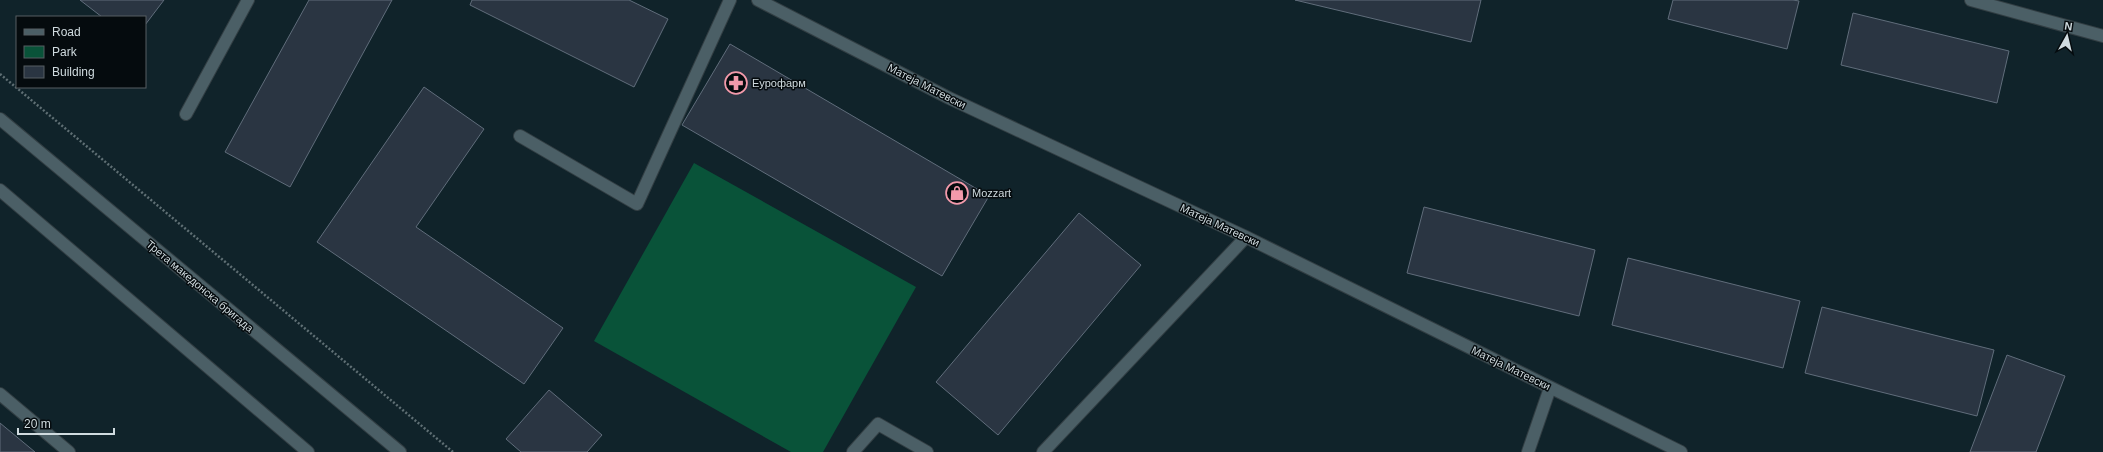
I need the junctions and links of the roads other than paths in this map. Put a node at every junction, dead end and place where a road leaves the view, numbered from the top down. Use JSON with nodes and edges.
{"nodes":[{"id":1,"x":248,"y":0,"type":"edge"},
{"id":2,"x":730,"y":0,"type":"edge"},
{"id":3,"x":758,"y":0,"type":"edge"},
{"id":4,"x":1971,"y":0,"type":"edge"},
{"id":5,"x":2103,"y":36,"type":"edge"},
{"id":6,"x":186,"y":114,"type":"dead end"},
{"id":7,"x":0,"y":119,"type":"edge"},
{"id":8,"x":520,"y":136,"type":"dead end"},
{"id":9,"x":0,"y":190,"type":"edge"},
{"id":10,"x":1246,"y":237,"type":"junction"},
{"id":11,"x":1550,"y":388,"type":"junction"},
{"id":12,"x":0,"y":394,"type":"edge"},
{"id":13,"x":69,"y":452,"type":"edge"},
{"id":14,"x":308,"y":452,"type":"edge"},
{"id":15,"x":400,"y":452,"type":"edge"},
{"id":16,"x":853,"y":452,"type":"edge"},
{"id":17,"x":927,"y":452,"type":"edge"},
{"id":18,"x":1043,"y":452,"type":"edge"},
{"id":19,"x":1528,"y":452,"type":"edge"},
{"id":20,"x":1681,"y":452,"type":"edge"}],
"edges":[{"from":1,"to":6,"type":"street"},
{"from":2,"to":8,"type":"street"},
{"from":3,"to":10,"type":"street","name":"Матеја Матевски"},
{"from":4,"to":5,"type":"street"},
{"from":7,"to":15,"type":"street","name":"Трета македонска бригада"},
{"from":9,"to":14,"type":"street"},
{"from":10,"to":11,"type":"street","name":"Матеја Матевски"},
{"from":10,"to":18,"type":"street"},
{"from":11,"to":19,"type":"street"},
{"from":11,"to":20,"type":"street","name":"Матеја Матевски"},
{"from":12,"to":13,"type":"street"},
{"from":16,"to":17,"type":"street"}]}
